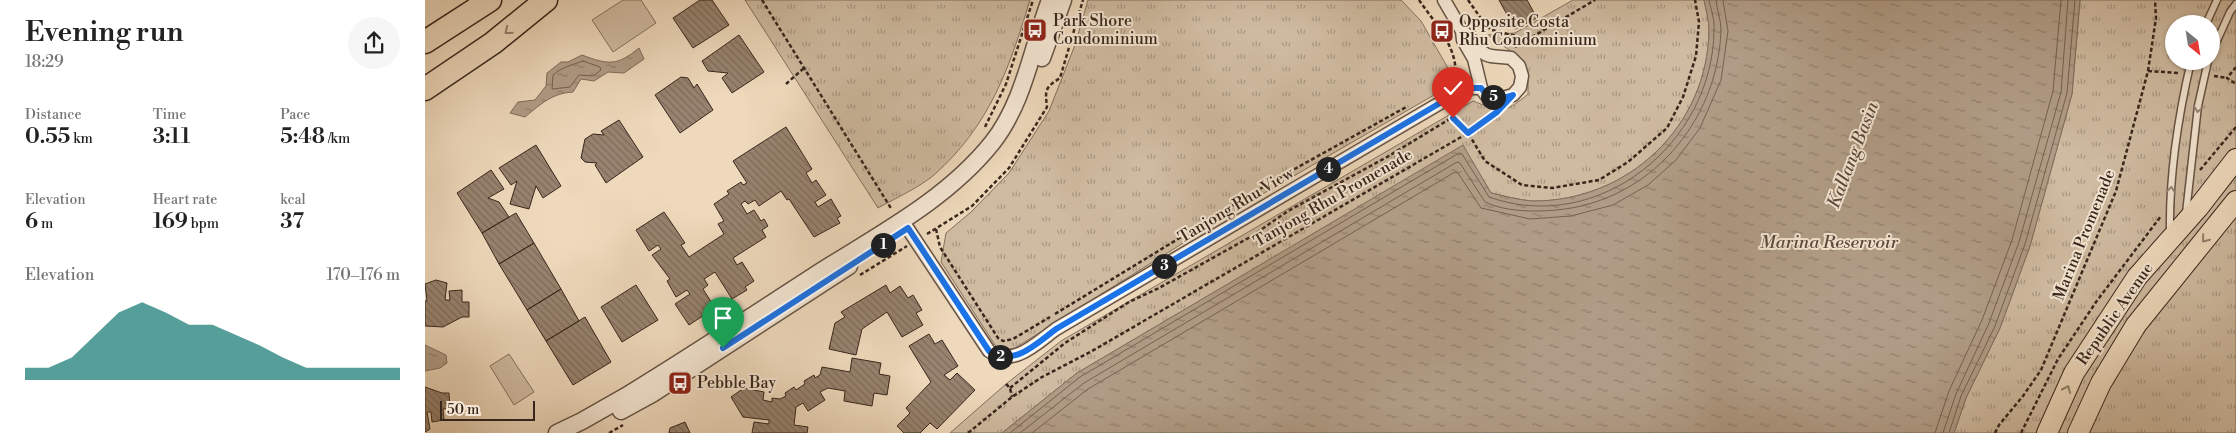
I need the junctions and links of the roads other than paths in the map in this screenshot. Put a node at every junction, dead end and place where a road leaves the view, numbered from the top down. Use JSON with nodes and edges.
{"nodes":[{"id":1,"x":490,"y":0,"type":"edge"},
{"id":2,"x":545,"y":0,"type":"edge"},
{"id":3,"x":1050,"y":0,"type":"edge"},
{"id":4,"x":1063,"y":0,"type":"edge"},
{"id":5,"x":1444,"y":0,"type":"edge"},
{"id":6,"x":2217,"y":0,"type":"edge"},
{"id":7,"x":2236,"y":4,"type":"edge"},
{"id":8,"x":2210,"y":15,"type":"edge"},
{"id":9,"x":1462,"y":30,"type":"junction"},
{"id":10,"x":2220,"y":34,"type":"edge"},
{"id":11,"x":425,"y":42,"type":"edge"},
{"id":12,"x":2189,"y":70,"type":"edge"},
{"id":13,"x":2206,"y":70,"type":"edge"},
{"id":14,"x":1481,"y":88,"type":"junction"},
{"id":15,"x":425,"y":89,"type":"edge"},
{"id":16,"x":2236,"y":158,"type":"edge"},
{"id":17,"x":2236,"y":201,"type":"edge"},
{"id":18,"x":901,"y":219,"type":"junction"},
{"id":19,"x":2185,"y":222,"type":"junction"},
{"id":20,"x":2170,"y":239,"type":"junction"},
{"id":21,"x":649,"y":389,"type":"junction"},
{"id":22,"x":557,"y":433,"type":"edge"},
{"id":23,"x":582,"y":433,"type":"edge"},
{"id":24,"x":2047,"y":433,"type":"edge"},
{"id":25,"x":2079,"y":433,"type":"edge"}],
"edges":[{"from":1,"to":11,"type":"highway"},
{"from":2,"to":15,"type":"highway","one_way":true},
{"from":3,"to":18,"type":"street"},
{"from":4,"to":18,"type":"street"},
{"from":5,"to":9,"type":"street"},
{"from":6,"to":8,"type":"lane"},
{"from":7,"to":10,"type":"lane"},
{"from":9,"to":14,"type":"street"},
{"from":9,"to":14,"type":"street"},
{"from":20,"to":12,"type":"lane","one_way":true},
{"from":13,"to":19,"type":"lane","one_way":true},
{"from":14,"to":18,"type":"street","name":"Tanjong Rhu View"},
{"from":16,"to":19,"type":"main road","name":"Republic Avenue"},
{"from":17,"to":25,"type":"main road","name":"Republic Avenue","one_way":true},
{"from":18,"to":21,"type":"street"},
{"from":19,"to":20,"type":"main road","name":"Republic Avenue"},
{"from":24,"to":20,"type":"main road","name":"Republic Avenue","one_way":true},
{"from":21,"to":22,"type":"street"},
{"from":21,"to":23,"type":"street"}]}
